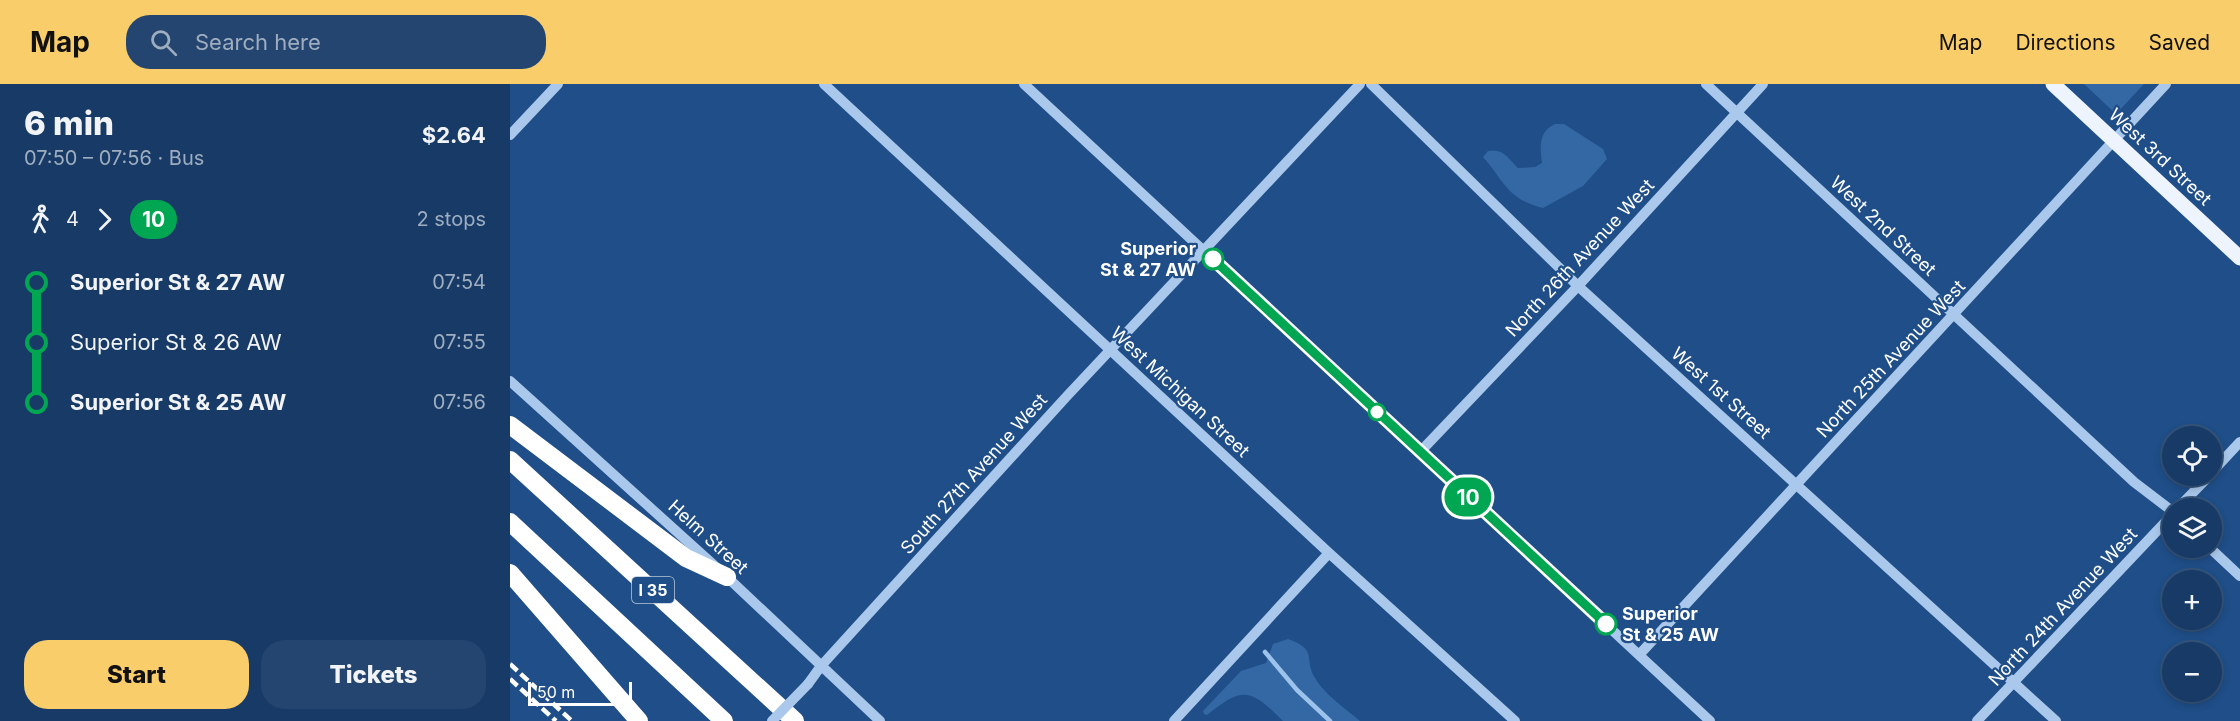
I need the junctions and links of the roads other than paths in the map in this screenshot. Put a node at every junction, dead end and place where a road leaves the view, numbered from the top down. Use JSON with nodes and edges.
{"nodes":[{"id":1,"x":558,"y":84,"type":"edge"},
{"id":2,"x":824,"y":84,"type":"edge"},
{"id":3,"x":1024,"y":84,"type":"edge"},
{"id":4,"x":1360,"y":84,"type":"edge"},
{"id":5,"x":1371,"y":84,"type":"edge"},
{"id":6,"x":1707,"y":84,"type":"edge"},
{"id":7,"x":1763,"y":84,"type":"edge"},
{"id":8,"x":2053,"y":84,"type":"edge"},
{"id":9,"x":2166,"y":84,"type":"edge"},
{"id":10,"x":1736,"y":111,"type":"junction"},
{"id":11,"x":510,"y":135,"type":"edge"},
{"id":12,"x":2115,"y":141,"type":"junction"},
{"id":13,"x":1205,"y":252,"type":"junction"},
{"id":14,"x":2240,"y":258,"type":"edge"},
{"id":15,"x":1578,"y":286,"type":"junction"},
{"id":16,"x":1954,"y":314,"type":"junction"},
{"id":17,"x":1110,"y":350,"type":"junction"},
{"id":18,"x":510,"y":381,"type":"edge"},
{"id":19,"x":510,"y":425,"type":"edge"},
{"id":20,"x":2240,"y":442,"type":"edge"},
{"id":21,"x":1420,"y":452,"type":"junction"},
{"id":22,"x":510,"y":460,"type":"edge"},
{"id":23,"x":2222,"y":461,"type":"edge"},
{"id":24,"x":1798,"y":485,"type":"junction"},
{"id":25,"x":2199,"y":486,"type":"edge"},
{"id":26,"x":2187,"y":498,"type":"edge"},
{"id":27,"x":2162,"y":505,"type":"edge"},
{"id":28,"x":510,"y":522,"type":"edge"},
{"id":29,"x":2162,"y":524,"type":"edge"},
{"id":30,"x":1329,"y":553,"type":"junction"},
{"id":31,"x":2221,"y":558,"type":"edge"},
{"id":32,"x":510,"y":573,"type":"edge"},
{"id":33,"x":2240,"y":576,"type":"edge"},
{"id":34,"x":728,"y":577,"type":"junction"},
{"id":35,"x":1639,"y":655,"type":"junction"},
{"id":36,"x":821,"y":666,"type":"junction"},
{"id":37,"x":2014,"y":682,"type":"junction"},
{"id":38,"x":639,"y":721,"type":"edge"},
{"id":39,"x":724,"y":721,"type":"edge"},
{"id":40,"x":772,"y":721,"type":"edge"},
{"id":41,"x":795,"y":721,"type":"edge"},
{"id":42,"x":880,"y":721,"type":"edge"},
{"id":43,"x":1174,"y":721,"type":"edge"},
{"id":44,"x":1515,"y":721,"type":"edge"},
{"id":45,"x":1710,"y":721,"type":"edge"},
{"id":46,"x":1977,"y":721,"type":"edge"},
{"id":47,"x":2056,"y":721,"type":"edge"}],
"edges":[{"from":1,"to":11,"type":"street"},
{"from":2,"to":17,"type":"street","name":"West Michigan Street"},
{"from":3,"to":13,"type":"street"},
{"from":4,"to":13,"type":"street","name":"South 27th Avenue West"},
{"from":5,"to":15,"type":"street","name":"West 1st Street"},
{"from":6,"to":10,"type":"street","name":"West 2nd Street"},
{"from":7,"to":10,"type":"street","name":"North 26th Avenue West"},
{"from":8,"to":12,"type":"main road","name":"West 3rd Street"},
{"from":9,"to":12,"type":"street","name":"North 25th Avenue West"},
{"from":10,"to":15,"type":"street","name":"North 26th Avenue West"},
{"from":10,"to":16,"type":"street","name":"West 2nd Street"},
{"from":12,"to":14,"type":"main road","name":"West 3rd Street"},
{"from":12,"to":16,"type":"street","name":"North 25th Avenue West"},
{"from":13,"to":17,"type":"street","name":"South 27th Avenue West"},
{"from":13,"to":21,"type":"street"},
{"from":15,"to":21,"type":"street","name":"North 26th Avenue West"},
{"from":15,"to":24,"type":"street","name":"West 1st Street"},
{"from":16,"to":24,"type":"street","name":"North 25th Avenue West"},
{"from":16,"to":27,"type":"street","name":"West 2nd Street"},
{"from":17,"to":30,"type":"street","name":"West Michigan Street"},
{"from":17,"to":36,"type":"street","name":"South 27th Avenue West"},
{"from":18,"to":34,"type":"street","name":"Helm Street"},
{"from":19,"to":34,"type":"highway"},
{"from":20,"to":23,"type":"street"},
{"from":21,"to":35,"type":"street"},
{"from":22,"to":41,"type":"highway","number":"I 35"},
{"from":24,"to":35,"type":"street","name":"North 25th Avenue West"},
{"from":24,"to":37,"type":"street","name":"West 1st Street"},
{"from":25,"to":26,"type":"street"},
{"from":28,"to":39,"type":"highway","number":"I 35"},
{"from":29,"to":37,"type":"street","name":"North 24th Avenue West"},
{"from":30,"to":43,"type":"street"},
{"from":30,"to":44,"type":"street","name":"West Michigan Street"},
{"from":31,"to":33,"type":"street"},
{"from":32,"to":38,"type":"highway"},
{"from":34,"to":36,"type":"street","name":"Helm Street"},
{"from":35,"to":45,"type":"street"},
{"from":36,"to":40,"type":"street","name":"South 27th Avenue West","bridge":true},
{"from":36,"to":42,"type":"street","name":"Helm Street"},
{"from":37,"to":46,"type":"street","name":"North 24th Avenue West"},
{"from":37,"to":47,"type":"street","name":"West 1st Street"}]}
